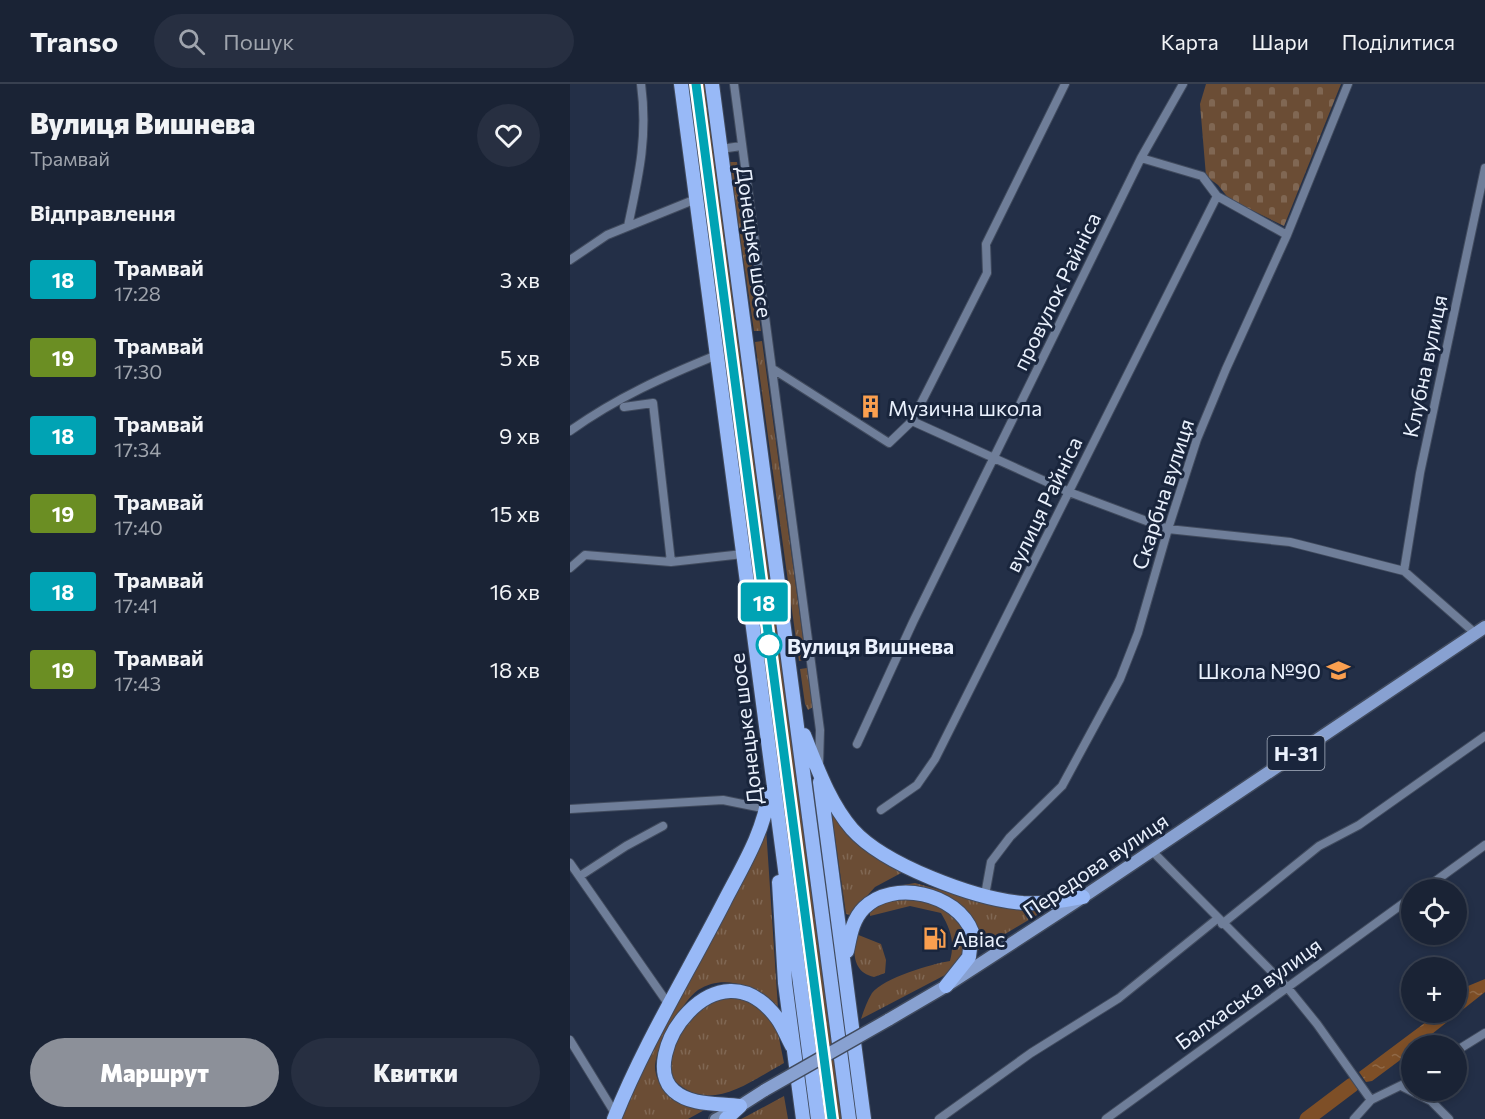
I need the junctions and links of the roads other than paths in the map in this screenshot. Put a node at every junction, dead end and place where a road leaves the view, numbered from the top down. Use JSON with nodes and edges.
{"nodes":[{"id":1,"x":641,"y":84,"type":"edge"},
{"id":2,"x":681,"y":84,"type":"edge"},
{"id":3,"x":712,"y":84,"type":"edge"},
{"id":4,"x":734,"y":84,"type":"edge"},
{"id":5,"x":1065,"y":84,"type":"edge"},
{"id":6,"x":1183,"y":84,"type":"edge"},
{"id":7,"x":1348,"y":84,"type":"edge"},
{"id":8,"x":741,"y":146,"type":"junction"},
{"id":9,"x":721,"y":149,"type":"junction"},
{"id":10,"x":1142,"y":158,"type":"junction"},
{"id":11,"x":1485,"y":168,"type":"edge"},
{"id":12,"x":1217,"y":196,"type":"junction"},
{"id":13,"x":696,"y":200,"type":"junction"},
{"id":14,"x":628,"y":226,"type":"junction"},
{"id":15,"x":1287,"y":235,"type":"junction"},
{"id":16,"x":570,"y":260,"type":"edge"},
{"id":17,"x":717,"y":355,"type":"junction"},
{"id":18,"x":773,"y":369,"type":"junction"},
{"id":19,"x":624,"y":407,"type":"dead end"},
{"id":20,"x":912,"y":421,"type":"junction"},
{"id":21,"x":570,"y":430,"type":"edge"},
{"id":22,"x":995,"y":458,"type":"junction"},
{"id":23,"x":1069,"y":492,"type":"junction"},
{"id":24,"x":1168,"y":529,"type":"junction"},
{"id":25,"x":742,"y":555,"type":"junction"},
{"id":26,"x":671,"y":562,"type":"junction"},
{"id":27,"x":570,"y":568,"type":"edge"},
{"id":28,"x":1404,"y":572,"type":"junction"},
{"id":29,"x":1480,"y":630,"type":"edge"},
{"id":30,"x":796,"y":713,"type":"junction"},
{"id":31,"x":1485,"y":736,"type":"edge"},
{"id":32,"x":857,"y":744,"type":"dead end"},
{"id":33,"x":819,"y":772,"type":"junction"},
{"id":34,"x":771,"y":773,"type":"junction"},
{"id":35,"x":823,"y":804,"type":"junction"},
{"id":36,"x":570,"y":808,"type":"edge"},
{"id":37,"x":766,"y":810,"type":"junction"},
{"id":38,"x":881,"y":810,"type":"dead end"},
{"id":39,"x":663,"y":826,"type":"dead end"},
{"id":40,"x":778,"y":829,"type":"junction"},
{"id":41,"x":1485,"y":845,"type":"edge"},
{"id":42,"x":1152,"y":851,"type":"junction"},
{"id":43,"x":570,"y":862,"type":"edge"},
{"id":44,"x":816,"y":871,"type":"junction"},
{"id":45,"x":580,"y":876,"type":"junction"},
{"id":46,"x":1438,"y":879,"type":"edge"},
{"id":47,"x":986,"y":896,"type":"junction"},
{"id":48,"x":1083,"y":897,"type":"junction"},
{"id":49,"x":1401,"y":905,"type":"edge"},
{"id":50,"x":1219,"y":922,"type":"junction"},
{"id":51,"x":845,"y":959,"type":"junction"},
{"id":52,"x":946,"y":986,"type":"junction"},
{"id":53,"x":1287,"y":987,"type":"junction"},
{"id":54,"x":669,"y":1005,"type":"junction"},
{"id":55,"x":1485,"y":1033,"type":"edge"},
{"id":56,"x":570,"y":1040,"type":"edge"},
{"id":57,"x":1467,"y":1044,"type":"edge"},
{"id":58,"x":792,"y":1046,"type":"junction"},
{"id":59,"x":1401,"y":1088,"type":"edge"},
{"id":60,"x":1371,"y":1100,"type":"junction"},
{"id":61,"x":1431,"y":1101,"type":"edge"},
{"id":62,"x":740,"y":1106,"type":"junction"},
{"id":63,"x":615,"y":1117,"type":"edge"},
{"id":64,"x":716,"y":1119,"type":"edge"},
{"id":65,"x":726,"y":1119,"type":"edge"},
{"id":66,"x":803,"y":1119,"type":"edge"},
{"id":67,"x":818,"y":1119,"type":"edge"},
{"id":68,"x":849,"y":1119,"type":"edge"},
{"id":69,"x":864,"y":1119,"type":"edge"},
{"id":70,"x":939,"y":1119,"type":"edge"},
{"id":71,"x":1106,"y":1119,"type":"edge"},
{"id":72,"x":1354,"y":1119,"type":"edge"},
{"id":73,"x":1449,"y":1119,"type":"edge"}],
"edges":[{"from":1,"to":14,"type":"street"},
{"from":2,"to":13,"type":"highway","name":"Донецьке шосе"},
{"from":3,"to":9,"type":"highway","name":"Донецьке шосе"},
{"from":4,"to":8,"type":"street"},
{"from":5,"to":20,"type":"street"},
{"from":6,"to":10,"type":"street","name":"провулок Райніса"},
{"from":7,"to":15,"type":"street","name":"Скарбна вулиця"},
{"from":8,"to":9,"type":"street"},
{"from":8,"to":18,"type":"street"},
{"from":9,"to":30,"type":"highway","name":"Донецьке шосе"},
{"from":10,"to":12,"type":"street"},
{"from":10,"to":22,"type":"street","name":"провулок Райніса"},
{"from":11,"to":28,"type":"street","name":"Клубна вулиця"},
{"from":12,"to":15,"type":"street"},
{"from":12,"to":23,"type":"street","name":"вулиця Райніса"},
{"from":13,"to":14,"type":"street"},
{"from":13,"to":17,"type":"highway","name":"Донецьке шосе"},
{"from":14,"to":16,"type":"street"},
{"from":15,"to":24,"type":"street","name":"Скарбна вулиця"},
{"from":17,"to":21,"type":"street"},
{"from":17,"to":25,"type":"highway","name":"Донецьке шосе"},
{"from":18,"to":20,"type":"street"},
{"from":18,"to":33,"type":"street"},
{"from":19,"to":26,"type":"street"},
{"from":20,"to":22,"type":"street"},
{"from":22,"to":23,"type":"street"},
{"from":22,"to":32,"type":"street","name":"провулок Райніса"},
{"from":23,"to":24,"type":"street"},
{"from":23,"to":38,"type":"street","name":"вулиця Райніса"},
{"from":24,"to":28,"type":"street"},
{"from":24,"to":47,"type":"street","name":"Скарбна вулиця"},
{"from":25,"to":26,"type":"street"},
{"from":25,"to":34,"type":"highway","name":"Донецьке шосе"},
{"from":26,"to":27,"type":"street"},
{"from":28,"to":29,"type":"street"},
{"from":29,"to":42,"type":"main road","name":"Передова вулиця","number":"Н-31"},
{"from":30,"to":33,"type":"highway"},
{"from":30,"to":44,"type":"highway","name":"Донецьке шосе"},
{"from":31,"to":50,"type":"street"},
{"from":33,"to":35,"type":"highway"},
{"from":33,"to":47,"type":"highway"},
{"from":34,"to":37,"type":"highway"},
{"from":34,"to":40,"type":"highway","name":"Донецьке шосе"},
{"from":35,"to":44,"type":"highway"},
{"from":35,"to":51,"type":"highway"},
{"from":36,"to":37,"type":"street"},
{"from":37,"to":54,"type":"highway"},
{"from":39,"to":45,"type":"street"},
{"from":40,"to":58,"type":"highway"},
{"from":40,"to":67,"type":"highway","name":"Донецьке шосе"},
{"from":41,"to":46,"type":"street"},
{"from":42,"to":48,"type":"main road","name":"Передова вулиця","number":"Н-31"},
{"from":42,"to":50,"type":"street"},
{"from":43,"to":45,"type":"street"},
{"from":44,"to":68,"type":"highway","name":"Донецьке шосе"},
{"from":45,"to":54,"type":"street"},
{"from":47,"to":48,"type":"highway"},
{"from":48,"to":52,"type":"main road","name":"Передова вулиця","number":"Н-31"},
{"from":49,"to":53,"type":"street","name":"Балхаська вулиця"},
{"from":50,"to":53,"type":"street"},
{"from":50,"to":70,"type":"street"},
{"from":51,"to":52,"type":"highway"},
{"from":51,"to":69,"type":"highway"},
{"from":52,"to":62,"type":"main road","name":"Передова вулиця","number":"Н-31","bridge":true},
{"from":53,"to":60,"type":"street"},
{"from":53,"to":71,"type":"street","name":"Балхаська вулиця"},
{"from":54,"to":63,"type":"highway"},
{"from":55,"to":57,"type":"street"},
{"from":56,"to":63,"type":"street"},
{"from":58,"to":62,"type":"highway"},
{"from":58,"to":66,"type":"highway"},
{"from":59,"to":60,"type":"street"},
{"from":60,"to":72,"type":"street"},
{"from":61,"to":73,"type":"street"},
{"from":62,"to":64,"type":"main road","name":"Передова вулиця","number":"Н-31"},
{"from":62,"to":65,"type":"highway"}]}
